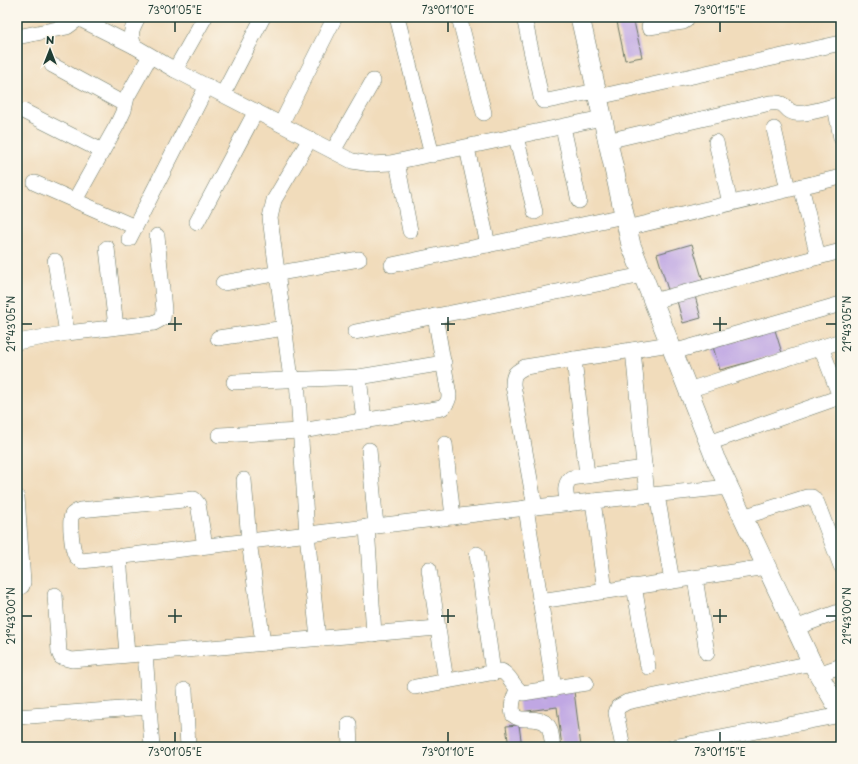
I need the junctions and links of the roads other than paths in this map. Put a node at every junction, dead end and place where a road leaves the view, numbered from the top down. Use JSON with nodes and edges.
{"nodes":[{"id":1,"x":138,"y":17,"type":"edge"},
{"id":2,"x":205,"y":17,"type":"edge"},
{"id":3,"x":263,"y":17,"type":"edge"},
{"id":4,"x":335,"y":17,"type":"edge"},
{"id":5,"x":398,"y":17,"type":"edge"},
{"id":6,"x":459,"y":17,"type":"edge"},
{"id":7,"x":524,"y":17,"type":"edge"},
{"id":8,"x":580,"y":17,"type":"edge"},
{"id":9,"x":687,"y":17,"type":"edge"},
{"id":10,"x":80,"y":18,"type":"edge"},
{"id":11,"x":649,"y":27,"type":"dead end"},
{"id":12,"x":17,"y":37,"type":"edge"},
{"id":13,"x":841,"y":43,"type":"edge"},
{"id":14,"x":134,"y":46,"type":"junction"},
{"id":15,"x":150,"y":56,"type":"junction"},
{"id":16,"x":52,"y":65,"type":"dead end"},
{"id":17,"x":175,"y":70,"type":"junction"},
{"id":18,"x":373,"y":81,"type":"dead end"},
{"id":19,"x":207,"y":86,"type":"junction"},
{"id":20,"x":223,"y":94,"type":"junction"},
{"id":21,"x":597,"y":94,"type":"junction"},
{"id":22,"x":124,"y":104,"type":"junction"},
{"id":23,"x":838,"y":105,"type":"edge"},
{"id":24,"x":22,"y":110,"type":"dead end"},
{"id":25,"x":256,"y":111,"type":"junction"},
{"id":26,"x":484,"y":113,"type":"dead end"},
{"id":27,"x":602,"y":118,"type":"junction"},
{"id":28,"x":281,"y":124,"type":"junction"},
{"id":29,"x":563,"y":127,"type":"junction"},
{"id":30,"x":774,"y":129,"type":"dead end"},
{"id":31,"x":516,"y":137,"type":"junction"},
{"id":32,"x":841,"y":138,"type":"edge"},
{"id":33,"x":310,"y":139,"type":"junction"},
{"id":34,"x":608,"y":141,"type":"junction"},
{"id":35,"x":716,"y":142,"type":"dead end"},
{"id":36,"x":467,"y":148,"type":"junction"},
{"id":37,"x":102,"y":151,"type":"junction"},
{"id":38,"x":333,"y":151,"type":"junction"},
{"id":39,"x":432,"y":155,"type":"junction"},
{"id":40,"x":397,"y":162,"type":"junction"},
{"id":41,"x":841,"y":177,"type":"edge"},
{"id":42,"x":35,"y":183,"type":"dead end"},
{"id":43,"x":794,"y":188,"type":"junction"},
{"id":44,"x":75,"y":200,"type":"junction"},
{"id":45,"x":579,"y":201,"type":"dead end"},
{"id":46,"x":730,"y":204,"type":"junction"},
{"id":47,"x":535,"y":212,"type":"dead end"},
{"id":48,"x":197,"y":222,"type":"dead end"},
{"id":49,"x":626,"y":222,"type":"junction"},
{"id":50,"x":410,"y":231,"type":"dead end"},
{"id":51,"x":157,"y":236,"type":"dead end"},
{"id":52,"x":488,"y":245,"type":"junction"},
{"id":53,"x":107,"y":248,"type":"dead end"},
{"id":54,"x":841,"y":251,"type":"edge"},
{"id":55,"x":818,"y":257,"type":"junction"},
{"id":56,"x":359,"y":259,"type":"dead end"},
{"id":57,"x":55,"y":261,"type":"dead end"},
{"id":58,"x":392,"y":265,"type":"dead end"},
{"id":59,"x":277,"y":273,"type":"junction"},
{"id":60,"x":643,"y":275,"type":"junction"},
{"id":61,"x":223,"y":283,"type":"dead end"},
{"id":62,"x":653,"y":301,"type":"junction"},
{"id":63,"x":841,"y":304,"type":"edge"},
{"id":64,"x":436,"y":316,"type":"junction"},
{"id":65,"x":116,"y":327,"type":"junction"},
{"id":66,"x":285,"y":328,"type":"junction"},
{"id":67,"x":355,"y":332,"type":"dead end"},
{"id":68,"x":67,"y":333,"type":"junction"},
{"id":69,"x":218,"y":338,"type":"dead end"},
{"id":70,"x":841,"y":341,"type":"edge"},
{"id":71,"x":17,"y":342,"type":"edge"},
{"id":72,"x":821,"y":347,"type":"junction"},
{"id":73,"x":672,"y":348,"type":"junction"},
{"id":74,"x":633,"y":350,"type":"junction"},
{"id":75,"x":574,"y":359,"type":"junction"},
{"id":76,"x":444,"y":363,"type":"junction"},
{"id":77,"x":359,"y":377,"type":"junction"},
{"id":78,"x":294,"y":379,"type":"junction"},
{"id":79,"x":234,"y":382,"type":"dead end"},
{"id":80,"x":688,"y":390,"type":"junction"},
{"id":81,"x":840,"y":398,"type":"edge"},
{"id":82,"x":364,"y":421,"type":"junction"},
{"id":83,"x":301,"y":431,"type":"junction"},
{"id":84,"x":219,"y":435,"type":"dead end"},
{"id":85,"x":709,"y":443,"type":"junction"},
{"id":86,"x":446,"y":444,"type":"dead end"},
{"id":87,"x":369,"y":450,"type":"dead end"},
{"id":88,"x":645,"y":468,"type":"junction"},
{"id":89,"x":588,"y":476,"type":"junction"},
{"id":90,"x":244,"y":480,"type":"dead end"},
{"id":91,"x":729,"y":487,"type":"junction"},
{"id":92,"x":652,"y":495,"type":"junction"},
{"id":93,"x":17,"y":497,"type":"edge"},
{"id":94,"x":593,"y":501,"type":"junction"},
{"id":95,"x":568,"y":504,"type":"junction"},
{"id":96,"x":531,"y":508,"type":"junction"},
{"id":97,"x":453,"y":517,"type":"junction"},
{"id":98,"x":743,"y":517,"type":"junction"},
{"id":99,"x":372,"y":526,"type":"junction"},
{"id":100,"x":307,"y":534,"type":"junction"},
{"id":101,"x":249,"y":541,"type":"junction"},
{"id":102,"x":205,"y":546,"type":"junction"},
{"id":103,"x":477,"y":554,"type":"dead end"},
{"id":104,"x":119,"y":557,"type":"junction"},
{"id":105,"x":841,"y":566,"type":"edge"},
{"id":106,"x":766,"y":567,"type":"junction"},
{"id":107,"x":429,"y":569,"type":"dead end"},
{"id":108,"x":695,"y":578,"type":"junction"},
{"id":109,"x":672,"y":581,"type":"junction"},
{"id":110,"x":634,"y":586,"type":"junction"},
{"id":111,"x":17,"y":589,"type":"edge"},
{"id":112,"x":606,"y":591,"type":"junction"},
{"id":113,"x":55,"y":595,"type":"dead end"},
{"id":114,"x":540,"y":600,"type":"junction"},
{"id":115,"x":841,"y":611,"type":"edge"},
{"id":116,"x":437,"y":628,"type":"junction"},
{"id":117,"x":795,"y":628,"type":"junction"},
{"id":118,"x":374,"y":634,"type":"junction"},
{"id":119,"x":318,"y":638,"type":"junction"},
{"id":120,"x":262,"y":643,"type":"junction"},
{"id":121,"x":145,"y":653,"type":"junction"},
{"id":122,"x":707,"y":653,"type":"dead end"},
{"id":123,"x":127,"y":654,"type":"junction"},
{"id":124,"x":841,"y":666,"type":"edge"},
{"id":125,"x":648,"y":668,"type":"dead end"},
{"id":126,"x":815,"y":669,"type":"junction"},
{"id":127,"x":493,"y":672,"type":"junction"},
{"id":128,"x":446,"y":681,"type":"junction"},
{"id":129,"x":586,"y":683,"type":"dead end"},
{"id":130,"x":415,"y":687,"type":"dead end"},
{"id":131,"x":554,"y":689,"type":"junction"},
{"id":132,"x":185,"y":690,"type":"dead end"},
{"id":133,"x":517,"y":690,"type":"junction"},
{"id":134,"x":148,"y":707,"type":"junction"},
{"id":135,"x":841,"y":714,"type":"edge"},
{"id":136,"x":17,"y":717,"type":"edge"},
{"id":137,"x":349,"y":724,"type":"dead end"},
{"id":138,"x":152,"y":747,"type":"edge"},
{"id":139,"x":188,"y":747,"type":"edge"},
{"id":140,"x":350,"y":747,"type":"edge"},
{"id":141,"x":553,"y":747,"type":"edge"},
{"id":142,"x":623,"y":747,"type":"edge"},
{"id":143,"x":673,"y":747,"type":"edge"}],
"edges":[{"from":1,"to":14,"type":"street"},
{"from":2,"to":17,"type":"street"},
{"from":3,"to":20,"type":"street"},
{"from":4,"to":28,"type":"street"},
{"from":5,"to":39,"type":"street"},
{"from":6,"to":26,"type":"street"},
{"from":7,"to":21,"type":"street"},
{"from":8,"to":21,"type":"main road"},
{"from":9,"to":11,"type":"street"},
{"from":10,"to":12,"type":"street"},
{"from":10,"to":14,"type":"street"},
{"from":13,"to":21,"type":"street"},
{"from":14,"to":15,"type":"street"},
{"from":15,"to":17,"type":"street"},
{"from":15,"to":22,"type":"street"},
{"from":16,"to":22,"type":"street"},
{"from":17,"to":19,"type":"street"},
{"from":18,"to":38,"type":"street"},
{"from":19,"to":20,"type":"street"},
{"from":19,"to":44,"type":"street"},
{"from":20,"to":25,"type":"street"},
{"from":21,"to":27,"type":"main road"},
{"from":22,"to":37,"type":"street"},
{"from":23,"to":32,"type":"street"},
{"from":23,"to":34,"type":"street"},
{"from":24,"to":37,"type":"street"},
{"from":25,"to":28,"type":"street"},
{"from":25,"to":48,"type":"street"},
{"from":27,"to":29,"type":"street"},
{"from":27,"to":34,"type":"main road"},
{"from":28,"to":33,"type":"street"},
{"from":29,"to":31,"type":"street"},
{"from":29,"to":45,"type":"street"},
{"from":30,"to":43,"type":"street"},
{"from":31,"to":36,"type":"street"},
{"from":31,"to":47,"type":"street"},
{"from":33,"to":38,"type":"street"},
{"from":33,"to":59,"type":"street"},
{"from":34,"to":49,"type":"main road"},
{"from":35,"to":46,"type":"street"},
{"from":36,"to":39,"type":"street"},
{"from":36,"to":52,"type":"street"},
{"from":37,"to":44,"type":"street"},
{"from":38,"to":40,"type":"street"},
{"from":39,"to":40,"type":"street"},
{"from":40,"to":50,"type":"street"},
{"from":41,"to":43,"type":"street"},
{"from":42,"to":44,"type":"street"},
{"from":43,"to":46,"type":"street"},
{"from":43,"to":55,"type":"street"},
{"from":46,"to":49,"type":"street"},
{"from":49,"to":52,"type":"street"},
{"from":49,"to":60,"type":"main road"},
{"from":51,"to":65,"type":"street"},
{"from":52,"to":58,"type":"street"},
{"from":53,"to":65,"type":"street"},
{"from":54,"to":55,"type":"street"},
{"from":55,"to":62,"type":"street"},
{"from":56,"to":59,"type":"street"},
{"from":57,"to":68,"type":"street"},
{"from":59,"to":61,"type":"street"},
{"from":59,"to":66,"type":"street"},
{"from":60,"to":62,"type":"main road"},
{"from":60,"to":64,"type":"street"},
{"from":62,"to":73,"type":"main road"},
{"from":63,"to":73,"type":"street"},
{"from":64,"to":67,"type":"street"},
{"from":64,"to":76,"type":"street"},
{"from":65,"to":68,"type":"street"},
{"from":66,"to":69,"type":"street"},
{"from":66,"to":78,"type":"street"},
{"from":68,"to":71,"type":"street"},
{"from":70,"to":72,"type":"street"},
{"from":72,"to":80,"type":"street"},
{"from":72,"to":81,"type":"street"},
{"from":73,"to":74,"type":"street"},
{"from":73,"to":80,"type":"main road"},
{"from":74,"to":75,"type":"street"},
{"from":74,"to":88,"type":"street"},
{"from":75,"to":89,"type":"street"},
{"from":75,"to":96,"type":"street"},
{"from":76,"to":77,"type":"street"},
{"from":76,"to":82,"type":"street"},
{"from":77,"to":78,"type":"street"},
{"from":77,"to":82,"type":"street"},
{"from":78,"to":79,"type":"street"},
{"from":78,"to":83,"type":"street"},
{"from":80,"to":85,"type":"main road"},
{"from":81,"to":85,"type":"street"},
{"from":82,"to":83,"type":"street"},
{"from":83,"to":84,"type":"street"},
{"from":83,"to":100,"type":"street"},
{"from":85,"to":91,"type":"main road"},
{"from":86,"to":97,"type":"street"},
{"from":87,"to":99,"type":"street"},
{"from":88,"to":89,"type":"street"},
{"from":88,"to":92,"type":"street"},
{"from":89,"to":95,"type":"street"},
{"from":90,"to":101,"type":"street"},
{"from":91,"to":92,"type":"street"},
{"from":91,"to":98,"type":"main road"},
{"from":92,"to":94,"type":"street"},
{"from":92,"to":109,"type":"street"},
{"from":93,"to":111,"type":"street"},
{"from":94,"to":95,"type":"street"},
{"from":94,"to":112,"type":"street"},
{"from":95,"to":96,"type":"street"},
{"from":96,"to":97,"type":"street"},
{"from":96,"to":114,"type":"street"},
{"from":97,"to":99,"type":"street"},
{"from":98,"to":105,"type":"street"},
{"from":98,"to":106,"type":"main road"},
{"from":99,"to":100,"type":"street"},
{"from":99,"to":118,"type":"street"},
{"from":100,"to":101,"type":"street"},
{"from":100,"to":119,"type":"street"},
{"from":101,"to":102,"type":"street"},
{"from":101,"to":120,"type":"street"},
{"from":102,"to":104,"type":"street"},
{"from":102,"to":104,"type":"street"},
{"from":103,"to":127,"type":"street"},
{"from":104,"to":123,"type":"street"},
{"from":106,"to":108,"type":"street"},
{"from":106,"to":117,"type":"main road"},
{"from":107,"to":116,"type":"street"},
{"from":108,"to":109,"type":"street"},
{"from":108,"to":122,"type":"street"},
{"from":109,"to":110,"type":"street"},
{"from":110,"to":112,"type":"street"},
{"from":110,"to":125,"type":"street"},
{"from":112,"to":114,"type":"street"},
{"from":113,"to":123,"type":"street"},
{"from":114,"to":131,"type":"street"},
{"from":115,"to":117,"type":"street"},
{"from":116,"to":118,"type":"street"},
{"from":116,"to":128,"type":"street"},
{"from":117,"to":126,"type":"main road"},
{"from":118,"to":119,"type":"street"},
{"from":119,"to":120,"type":"street"},
{"from":120,"to":121,"type":"street"},
{"from":121,"to":123,"type":"street"},
{"from":121,"to":134,"type":"street"},
{"from":124,"to":126,"type":"street"},
{"from":126,"to":135,"type":"main road"},
{"from":126,"to":142,"type":"street"},
{"from":127,"to":128,"type":"street"},
{"from":127,"to":133,"type":"street"},
{"from":128,"to":130,"type":"street"},
{"from":129,"to":131,"type":"street"},
{"from":131,"to":133,"type":"street"},
{"from":132,"to":139,"type":"street"},
{"from":133,"to":141,"type":"street"},
{"from":134,"to":136,"type":"street"},
{"from":134,"to":138,"type":"street"},
{"from":135,"to":143,"type":"street"},
{"from":137,"to":140,"type":"street"}]}
